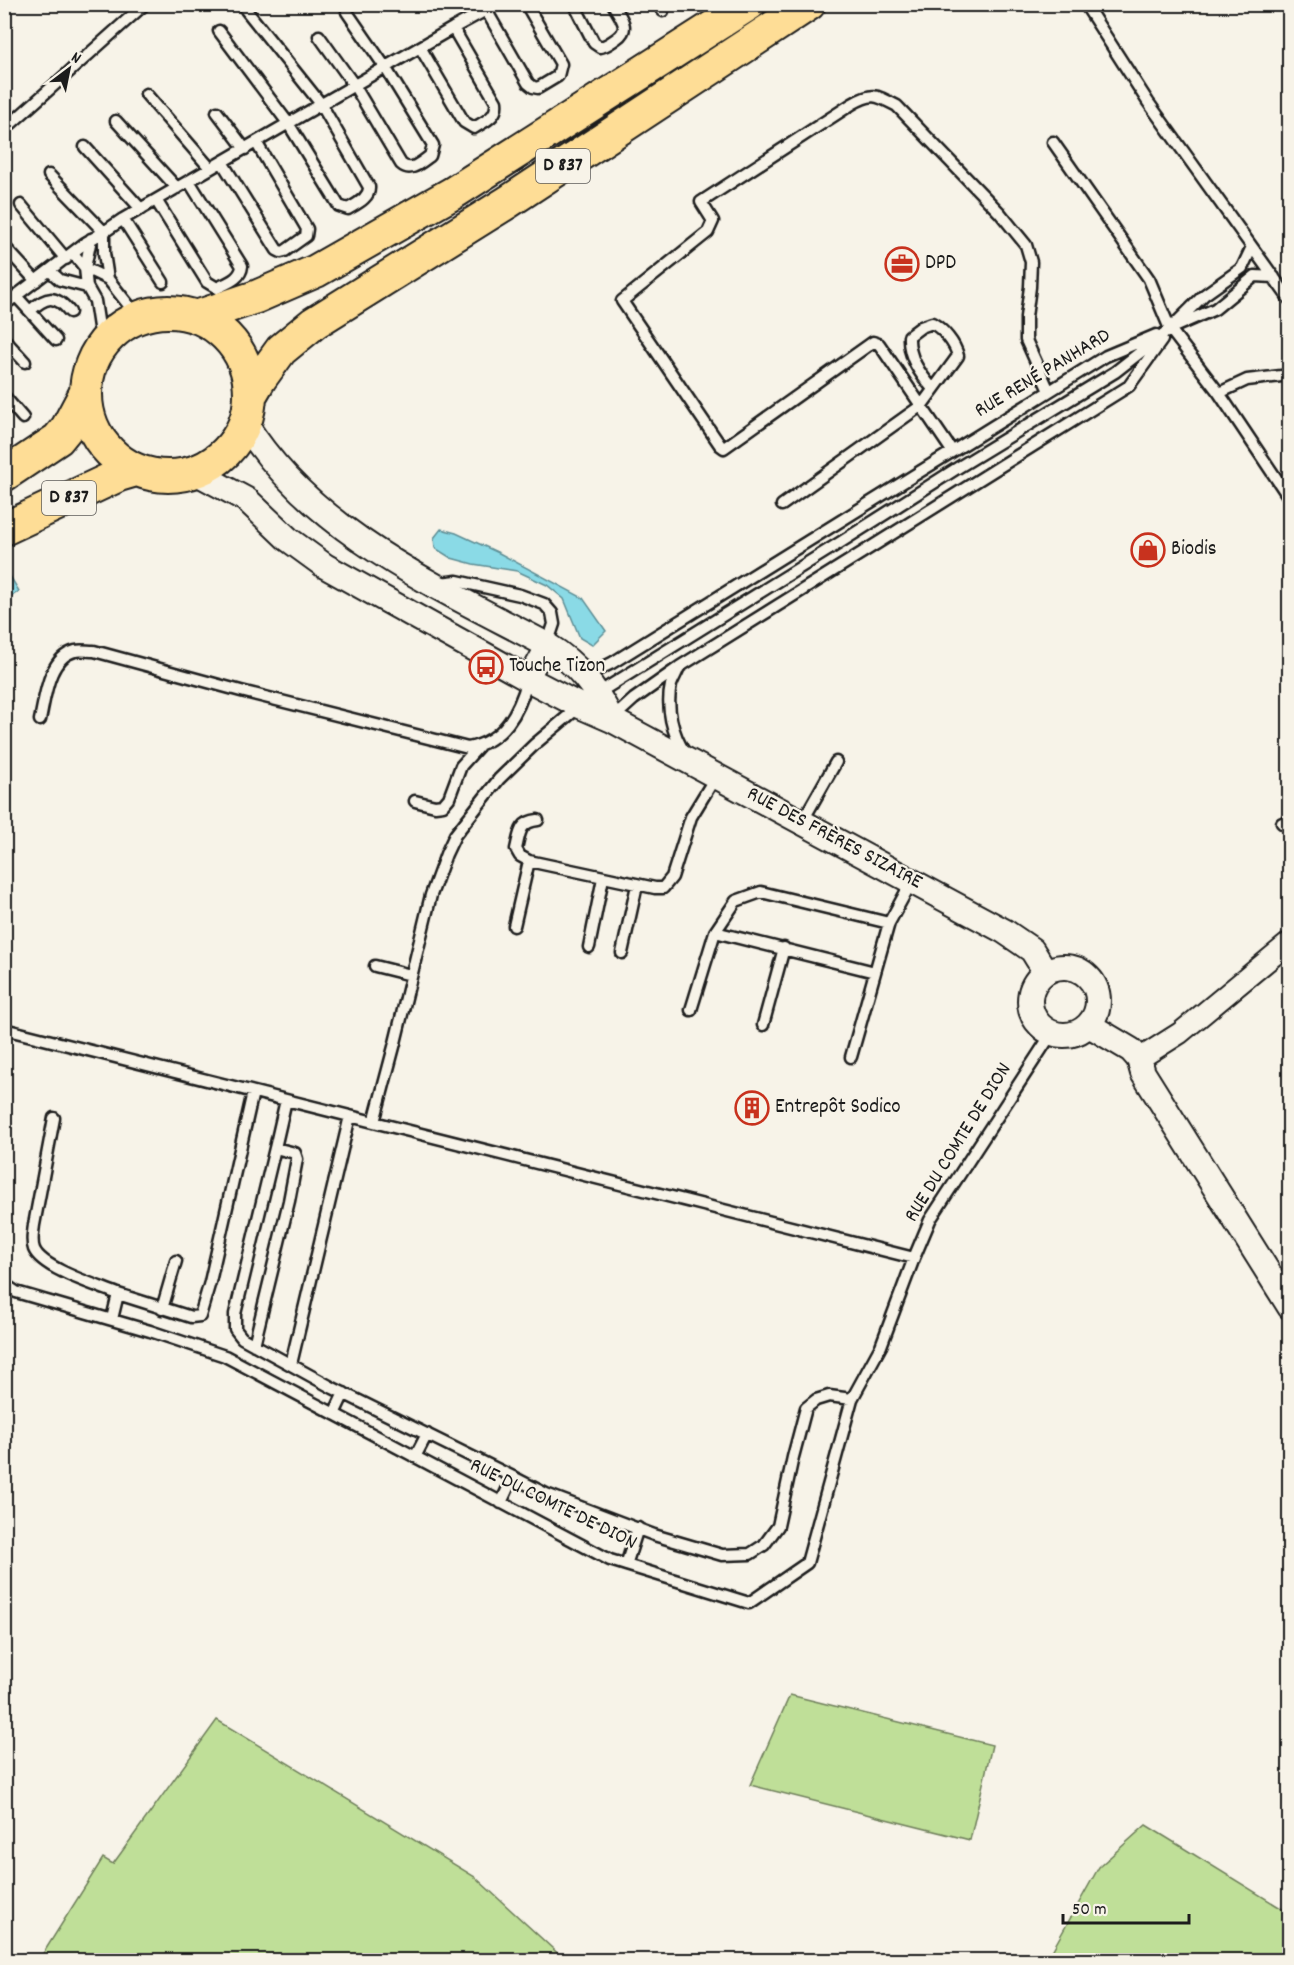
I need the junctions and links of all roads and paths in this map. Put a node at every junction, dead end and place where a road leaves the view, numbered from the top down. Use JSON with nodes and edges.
{"nodes":[{"id":1,"x":145,"y":4,"type":"edge"},
{"id":2,"x":497,"y":4,"type":"edge"},
{"id":3,"x":526,"y":4,"type":"edge"},
{"id":4,"x":574,"y":4,"type":"edge"},
{"id":5,"x":613,"y":4,"type":"edge"},
{"id":6,"x":749,"y":4,"type":"edge"},
{"id":7,"x":809,"y":4,"type":"edge"},
{"id":8,"x":1085,"y":4,"type":"edge"},
{"id":9,"x":246,"y":10,"type":"dead end"},
{"id":10,"x":486,"y":10,"type":"junction"},
{"id":11,"x":347,"y":12,"type":"dead end"},
{"id":12,"x":453,"y":27,"type":"junction"},
{"id":13,"x":219,"y":31,"type":"dead end"},
{"id":14,"x":319,"y":36,"type":"dead end"},
{"id":15,"x":420,"y":47,"type":"junction"},
{"id":16,"x":386,"y":67,"type":"junction"},
{"id":17,"x":354,"y":85,"type":"junction"},
{"id":18,"x":146,"y":94,"type":"dead end"},
{"id":19,"x":321,"y":104,"type":"junction"},
{"id":20,"x":217,"y":112,"type":"dead end"},
{"id":21,"x":116,"y":121,"type":"dead end"},
{"id":22,"x":288,"y":123,"type":"junction"},
{"id":23,"x":4,"y":130,"type":"edge"},
{"id":24,"x":256,"y":142,"type":"junction"},
{"id":25,"x":1053,"y":142,"type":"dead end"},
{"id":26,"x":85,"y":147,"type":"dead end"},
{"id":27,"x":245,"y":148,"type":"junction"},
{"id":28,"x":222,"y":162,"type":"junction"},
{"id":29,"x":210,"y":168,"type":"junction"},
{"id":30,"x":49,"y":175,"type":"dead end"},
{"id":31,"x":189,"y":181,"type":"junction"},
{"id":32,"x":177,"y":188,"type":"junction"},
{"id":33,"x":156,"y":200,"type":"junction"},
{"id":34,"x":21,"y":205,"type":"dead end"},
{"id":35,"x":141,"y":209,"type":"junction"},
{"id":36,"x":123,"y":219,"type":"junction"},
{"id":37,"x":104,"y":232,"type":"junction"},
{"id":38,"x":91,"y":238,"type":"junction"},
{"id":39,"x":4,"y":246,"type":"edge"},
{"id":40,"x":1251,"y":247,"type":"junction"},
{"id":41,"x":69,"y":256,"type":"junction"},
{"id":42,"x":85,"y":268,"type":"junction"},
{"id":43,"x":50,"y":271,"type":"junction"},
{"id":44,"x":1274,"y":277,"type":"junction"},
{"id":45,"x":108,"y":279,"type":"junction"},
{"id":46,"x":36,"y":282,"type":"junction"},
{"id":47,"x":163,"y":282,"type":"dead end"},
{"id":48,"x":87,"y":287,"type":"junction"},
{"id":49,"x":16,"y":296,"type":"junction"},
{"id":50,"x":1290,"y":300,"type":"edge"},
{"id":51,"x":4,"y":305,"type":"edge"},
{"id":52,"x":30,"y":311,"type":"junction"},
{"id":53,"x":70,"y":312,"type":"dead end"},
{"id":54,"x":196,"y":317,"type":"junction"},
{"id":55,"x":138,"y":318,"type":"junction"},
{"id":56,"x":1170,"y":329,"type":"junction"},
{"id":57,"x":4,"y":339,"type":"edge"},
{"id":58,"x":56,"y":340,"type":"dead end"},
{"id":59,"x":106,"y":340,"type":"junction"},
{"id":60,"x":25,"y":362,"type":"dead end"},
{"id":61,"x":1290,"y":375,"type":"edge"},
{"id":62,"x":933,"y":389,"type":"junction"},
{"id":63,"x":1049,"y":391,"type":"junction"},
{"id":64,"x":1219,"y":393,"type":"junction"},
{"id":65,"x":85,"y":394,"type":"junction"},
{"id":66,"x":4,"y":396,"type":"edge"},
{"id":67,"x":920,"y":402,"type":"junction"},
{"id":68,"x":247,"y":410,"type":"junction"},
{"id":69,"x":23,"y":418,"type":"dead end"},
{"id":70,"x":952,"y":451,"type":"junction"},
{"id":71,"x":136,"y":470,"type":"junction"},
{"id":72,"x":195,"y":472,"type":"junction"},
{"id":73,"x":4,"y":475,"type":"edge"},
{"id":74,"x":1290,"y":499,"type":"edge"},
{"id":75,"x":782,"y":505,"type":"dead end"},
{"id":76,"x":4,"y":529,"type":"edge"},
{"id":77,"x":432,"y":584,"type":"junction"},
{"id":78,"x":547,"y":645,"type":"junction"},
{"id":79,"x":679,"y":667,"type":"junction"},
{"id":80,"x":528,"y":679,"type":"junction"},
{"id":81,"x":588,"y":692,"type":"junction"},
{"id":82,"x":40,"y":720,"type":"dead end"},
{"id":83,"x":612,"y":720,"type":"junction"},
{"id":84,"x":479,"y":745,"type":"junction"},
{"id":85,"x":836,"y":762,"type":"dead end"},
{"id":86,"x":692,"y":763,"type":"junction"},
{"id":87,"x":717,"y":776,"type":"junction"},
{"id":88,"x":415,"y":801,"type":"dead end"},
{"id":89,"x":538,"y":820,"type":"dead end"},
{"id":90,"x":802,"y":822,"type":"junction"},
{"id":91,"x":529,"y":861,"type":"junction"},
{"id":92,"x":603,"y":878,"type":"junction"},
{"id":93,"x":912,"y":881,"type":"junction"},
{"id":94,"x":637,"y":885,"type":"junction"},
{"id":95,"x":889,"y":923,"type":"junction"},
{"id":96,"x":514,"y":926,"type":"dead end"},
{"id":97,"x":715,"y":932,"type":"junction"},
{"id":98,"x":1290,"y":942,"type":"edge"},
{"id":99,"x":589,"y":947,"type":"dead end"},
{"id":100,"x":784,"y":948,"type":"junction"},
{"id":101,"x":622,"y":953,"type":"dead end"},
{"id":102,"x":375,"y":966,"type":"dead end"},
{"id":103,"x":1046,"y":971,"type":"junction"},
{"id":104,"x":875,"y":972,"type":"junction"},
{"id":105,"x":411,"y":975,"type":"junction"},
{"id":106,"x":691,"y":1010,"type":"dead end"},
{"id":107,"x":763,"y":1025,"type":"dead end"},
{"id":108,"x":1089,"y":1025,"type":"junction"},
{"id":109,"x":4,"y":1029,"type":"edge"},
{"id":110,"x":1052,"y":1033,"type":"junction"},
{"id":111,"x":851,"y":1057,"type":"dead end"},
{"id":112,"x":1139,"y":1059,"type":"junction"},
{"id":113,"x":253,"y":1092,"type":"junction"},
{"id":114,"x":286,"y":1100,"type":"junction"},
{"id":115,"x":350,"y":1116,"type":"junction"},
{"id":116,"x":54,"y":1118,"type":"dead end"},
{"id":117,"x":374,"y":1122,"type":"junction"},
{"id":118,"x":275,"y":1148,"type":"junction"},
{"id":119,"x":914,"y":1258,"type":"junction"},
{"id":120,"x":176,"y":1261,"type":"dead end"},
{"id":121,"x":4,"y":1284,"type":"edge"},
{"id":122,"x":118,"y":1294,"type":"junction"},
{"id":123,"x":1290,"y":1307,"type":"edge"},
{"id":124,"x":162,"y":1309,"type":"junction"},
{"id":125,"x":111,"y":1319,"type":"junction"},
{"id":126,"x":254,"y":1345,"type":"junction"},
{"id":127,"x":291,"y":1364,"type":"junction"},
{"id":128,"x":344,"y":1392,"type":"junction"},
{"id":129,"x":852,"y":1399,"type":"junction"},
{"id":130,"x":334,"y":1414,"type":"junction"},
{"id":131,"x":427,"y":1434,"type":"junction"},
{"id":132,"x":415,"y":1457,"type":"junction"},
{"id":133,"x":513,"y":1478,"type":"junction"},
{"id":134,"x":501,"y":1503,"type":"junction"},
{"id":135,"x":638,"y":1528,"type":"junction"},
{"id":136,"x":626,"y":1565,"type":"junction"}],
"edges":[{"from":1,"to":23,"type":"lane"},
{"from":2,"to":10,"type":"lane"},
{"from":3,"to":10,"type":"lane"},
{"from":4,"to":5,"type":"lane"},
{"from":6,"to":54,"type":"main road","number":"D 837"},
{"from":7,"to":68,"type":"main road","number":"D 837"},
{"from":8,"to":40,"type":"lane"},
{"from":9,"to":19,"type":"lane"},
{"from":10,"to":12,"type":"lane"},
{"from":11,"to":16,"type":"lane"},
{"from":12,"to":15,"type":"lane"},
{"from":12,"to":15,"type":"lane"},
{"from":13,"to":22,"type":"lane"},
{"from":14,"to":17,"type":"lane"},
{"from":15,"to":16,"type":"lane"},
{"from":16,"to":17,"type":"lane"},
{"from":16,"to":17,"type":"lane"},
{"from":17,"to":19,"type":"lane"},
{"from":18,"to":29,"type":"lane"},
{"from":19,"to":22,"type":"lane"},
{"from":19,"to":22,"type":"lane"},
{"from":20,"to":27,"type":"lane"},
{"from":21,"to":32,"type":"lane"},
{"from":22,"to":24,"type":"lane"},
{"from":24,"to":27,"type":"lane"},
{"from":24,"to":28,"type":"lane"},
{"from":25,"to":56,"type":"lane"},
{"from":26,"to":35,"type":"lane"},
{"from":27,"to":28,"type":"lane"},
{"from":28,"to":29,"type":"lane"},
{"from":29,"to":31,"type":"lane"},
{"from":30,"to":37,"type":"lane"},
{"from":31,"to":32,"type":"lane"},
{"from":31,"to":33,"type":"lane"},
{"from":32,"to":33,"type":"lane"},
{"from":33,"to":35,"type":"lane"},
{"from":34,"to":41,"type":"lane"},
{"from":35,"to":36,"type":"lane"},
{"from":36,"to":37,"type":"lane"},
{"from":36,"to":47,"type":"lane"},
{"from":37,"to":38,"type":"lane"},
{"from":37,"to":45,"type":"lane"},
{"from":38,"to":41,"type":"lane"},
{"from":38,"to":42,"type":"lane"},
{"from":39,"to":46,"type":"lane"},
{"from":40,"to":44,"type":"lane"},
{"from":40,"to":56,"type":"lane"},
{"from":41,"to":42,"type":"lane"},
{"from":41,"to":43,"type":"lane"},
{"from":42,"to":45,"type":"lane"},
{"from":42,"to":48,"type":"lane"},
{"from":43,"to":46,"type":"lane"},
{"from":43,"to":48,"type":"lane"},
{"from":44,"to":50,"type":"lane"},
{"from":44,"to":56,"type":"lane"},
{"from":45,"to":55,"type":"lane"},
{"from":46,"to":49,"type":"lane"},
{"from":48,"to":59,"type":"lane"},
{"from":49,"to":51,"type":"lane"},
{"from":49,"to":52,"type":"lane"},
{"from":52,"to":53,"type":"lane"},
{"from":52,"to":58,"type":"lane"},
{"from":54,"to":55,"type":"main road"},
{"from":54,"to":68,"type":"main road"},
{"from":55,"to":59,"type":"main road"},
{"from":56,"to":63,"type":"lane","name":"RUE RENÉ PANHARD"},
{"from":56,"to":64,"type":"lane"},
{"from":56,"to":79,"type":"lane"},
{"from":56,"to":81,"type":"lane"},
{"from":57,"to":60,"type":"lane"},
{"from":59,"to":65,"type":"main road"},
{"from":61,"to":64,"type":"lane"},
{"from":62,"to":62,"type":"lane"},
{"from":62,"to":67,"type":"lane"},
{"from":63,"to":67,"type":"lane"},
{"from":63,"to":70,"type":"lane","name":"RUE RENÉ PANHARD"},
{"from":64,"to":74,"type":"lane"},
{"from":65,"to":71,"type":"main road"},
{"from":65,"to":73,"type":"main road","number":"D 837"},
{"from":66,"to":69,"type":"lane"},
{"from":67,"to":70,"type":"lane"},
{"from":67,"to":75,"type":"lane"},
{"from":68,"to":72,"type":"main road"},
{"from":68,"to":77,"type":"street"},
{"from":70,"to":81,"type":"lane","name":"RUE RENÉ PANHARD"},
{"from":71,"to":72,"type":"main road"},
{"from":71,"to":76,"type":"main road","number":"D 837"},
{"from":72,"to":80,"type":"street"},
{"from":77,"to":78,"type":"street"},
{"from":77,"to":78,"type":"lane"},
{"from":78,"to":80,"type":"street"},
{"from":78,"to":81,"type":"street"},
{"from":79,"to":83,"type":"lane"},
{"from":79,"to":86,"type":"lane"},
{"from":80,"to":81,"type":"street"},
{"from":80,"to":84,"type":"lane"},
{"from":81,"to":83,"type":"street"},
{"from":81,"to":105,"type":"lane"},
{"from":82,"to":84,"type":"lane"},
{"from":83,"to":86,"type":"street","name":"RUE DES FRÈRES SIZAIRE"},
{"from":84,"to":88,"type":"lane"},
{"from":85,"to":90,"type":"lane"},
{"from":86,"to":87,"type":"street","name":"RUE DES FRÈRES SIZAIRE"},
{"from":87,"to":90,"type":"street","name":"RUE DES FRÈRES SIZAIRE"},
{"from":87,"to":94,"type":"lane"},
{"from":89,"to":91,"type":"lane"},
{"from":90,"to":93,"type":"street","name":"RUE DES FRÈRES SIZAIRE"},
{"from":91,"to":92,"type":"lane"},
{"from":91,"to":96,"type":"lane"},
{"from":92,"to":94,"type":"lane"},
{"from":92,"to":99,"type":"lane"},
{"from":93,"to":95,"type":"lane"},
{"from":93,"to":103,"type":"street","name":"RUE DES FRÈRES SIZAIRE"},
{"from":94,"to":101,"type":"lane"},
{"from":95,"to":97,"type":"lane"},
{"from":95,"to":104,"type":"lane"},
{"from":97,"to":100,"type":"lane"},
{"from":97,"to":106,"type":"lane"},
{"from":98,"to":112,"type":"street"},
{"from":100,"to":104,"type":"lane"},
{"from":100,"to":107,"type":"lane"},
{"from":102,"to":105,"type":"lane"},
{"from":103,"to":108,"type":"street"},
{"from":103,"to":110,"type":"street"},
{"from":104,"to":111,"type":"lane"},
{"from":105,"to":117,"type":"lane"},
{"from":108,"to":110,"type":"street"},
{"from":108,"to":112,"type":"street"},
{"from":109,"to":113,"type":"lane"},
{"from":110,"to":119,"type":"lane","name":"RUE DU COMTE DE DION"},
{"from":112,"to":123,"type":"street"},
{"from":113,"to":114,"type":"lane"},
{"from":113,"to":124,"type":"lane"},
{"from":114,"to":115,"type":"lane"},
{"from":114,"to":118,"type":"lane"},
{"from":115,"to":117,"type":"lane"},
{"from":115,"to":127,"type":"lane"},
{"from":116,"to":122,"type":"lane"},
{"from":117,"to":119,"type":"lane"},
{"from":118,"to":126,"type":"lane"},
{"from":118,"to":126,"type":"lane"},
{"from":119,"to":129,"type":"lane","name":"RUE DU COMTE DE DION"},
{"from":120,"to":124,"type":"lane"},
{"from":121,"to":125,"type":"lane","name":"RUE DU COMTE DE DION"},
{"from":122,"to":124,"type":"lane"},
{"from":122,"to":125,"type":"lane"},
{"from":125,"to":130,"type":"lane","name":"RUE DU COMTE DE DION"},
{"from":126,"to":127,"type":"lane"},
{"from":127,"to":128,"type":"lane"},
{"from":128,"to":130,"type":"lane"},
{"from":128,"to":131,"type":"lane"},
{"from":129,"to":135,"type":"lane"},
{"from":129,"to":136,"type":"lane","name":"RUE DU COMTE DE DION"},
{"from":130,"to":132,"type":"lane","name":"RUE DU COMTE DE DION"},
{"from":131,"to":132,"type":"lane"},
{"from":131,"to":133,"type":"lane"},
{"from":132,"to":134,"type":"lane","name":"RUE DU COMTE DE DION"},
{"from":133,"to":134,"type":"lane"},
{"from":133,"to":135,"type":"lane"},
{"from":134,"to":136,"type":"lane","name":"RUE DU COMTE DE DION"},
{"from":135,"to":136,"type":"lane"}]}
